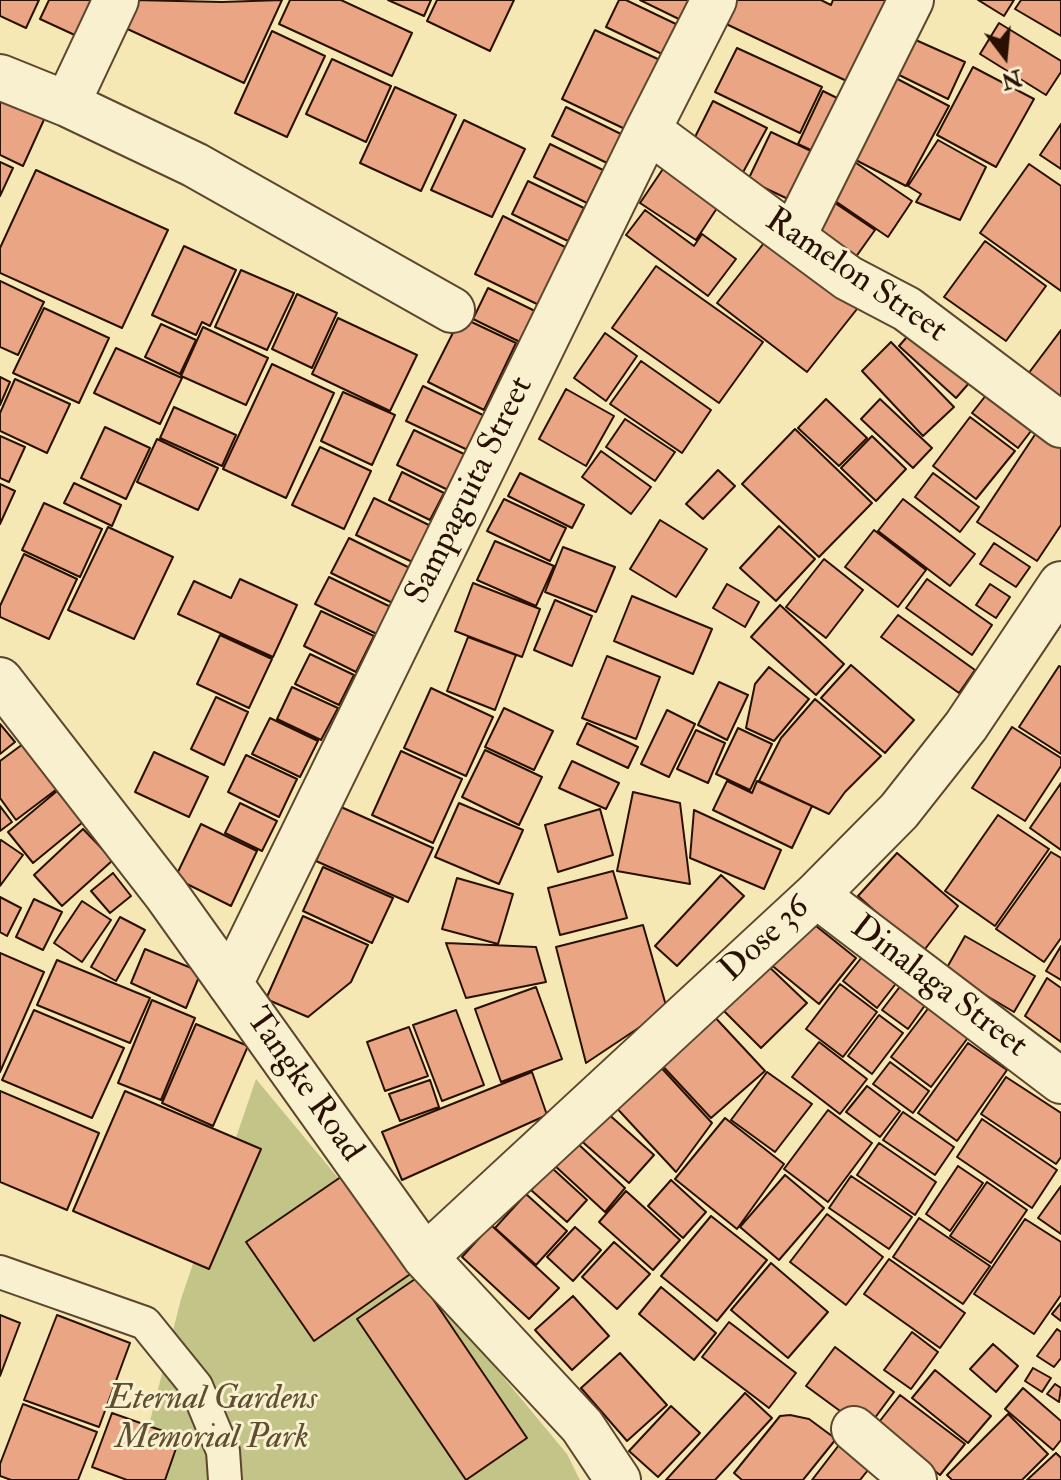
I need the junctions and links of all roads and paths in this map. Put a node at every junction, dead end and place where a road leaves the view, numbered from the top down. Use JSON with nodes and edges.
{"nodes":[{"id":1,"x":116,"y":0,"type":"edge"},
{"id":2,"x":714,"y":0,"type":"edge"},
{"id":3,"x":911,"y":0,"type":"edge"},
{"id":4,"x":0,"y":77,"type":"edge"},
{"id":5,"x":67,"y":104,"type":"junction"},
{"id":6,"x":648,"y":130,"type":"junction"},
{"id":7,"x":793,"y":237,"type":"junction"},
{"id":8,"x":452,"y":310,"type":"dead end"},
{"id":9,"x":1061,"y":425,"type":"edge"},
{"id":10,"x":1061,"y":584,"type":"edge"},
{"id":11,"x":0,"y":680,"type":"edge"},
{"id":12,"x":816,"y":895,"type":"junction"},
{"id":13,"x":230,"y":984,"type":"junction"},
{"id":14,"x":1061,"y":1081,"type":"edge"},
{"id":15,"x":425,"y":1257,"type":"junction"},
{"id":16,"x":0,"y":1272,"type":"edge"},
{"id":17,"x":854,"y":1429,"type":"dead end"},
{"id":18,"x":225,"y":1480,"type":"edge"},
{"id":19,"x":618,"y":1480,"type":"edge"},
{"id":20,"x":914,"y":1480,"type":"edge"}],
"edges":[{"from":1,"to":5,"type":"street"},
{"from":2,"to":6,"type":"street","name":"Sampaguita Street"},
{"from":3,"to":7,"type":"street"},
{"from":4,"to":5,"type":"street"},
{"from":5,"to":8,"type":"street"},
{"from":6,"to":7,"type":"street","name":"Ramelon Street"},
{"from":6,"to":13,"type":"street","name":"Sampaguita Street"},
{"from":7,"to":9,"type":"street","name":"Ramelon Street"},
{"from":10,"to":12,"type":"street","name":"Dose 36"},
{"from":11,"to":13,"type":"street","name":"Tangke Road"},
{"from":12,"to":14,"type":"street","name":"Dinalaga Street"},
{"from":12,"to":15,"type":"street","name":"Dose 36"},
{"from":13,"to":15,"type":"street","name":"Tangke Road"},
{"from":15,"to":19,"type":"street","name":"Tangke Road"},
{"from":16,"to":18,"type":"lane"},
{"from":17,"to":20,"type":"street"}]}
